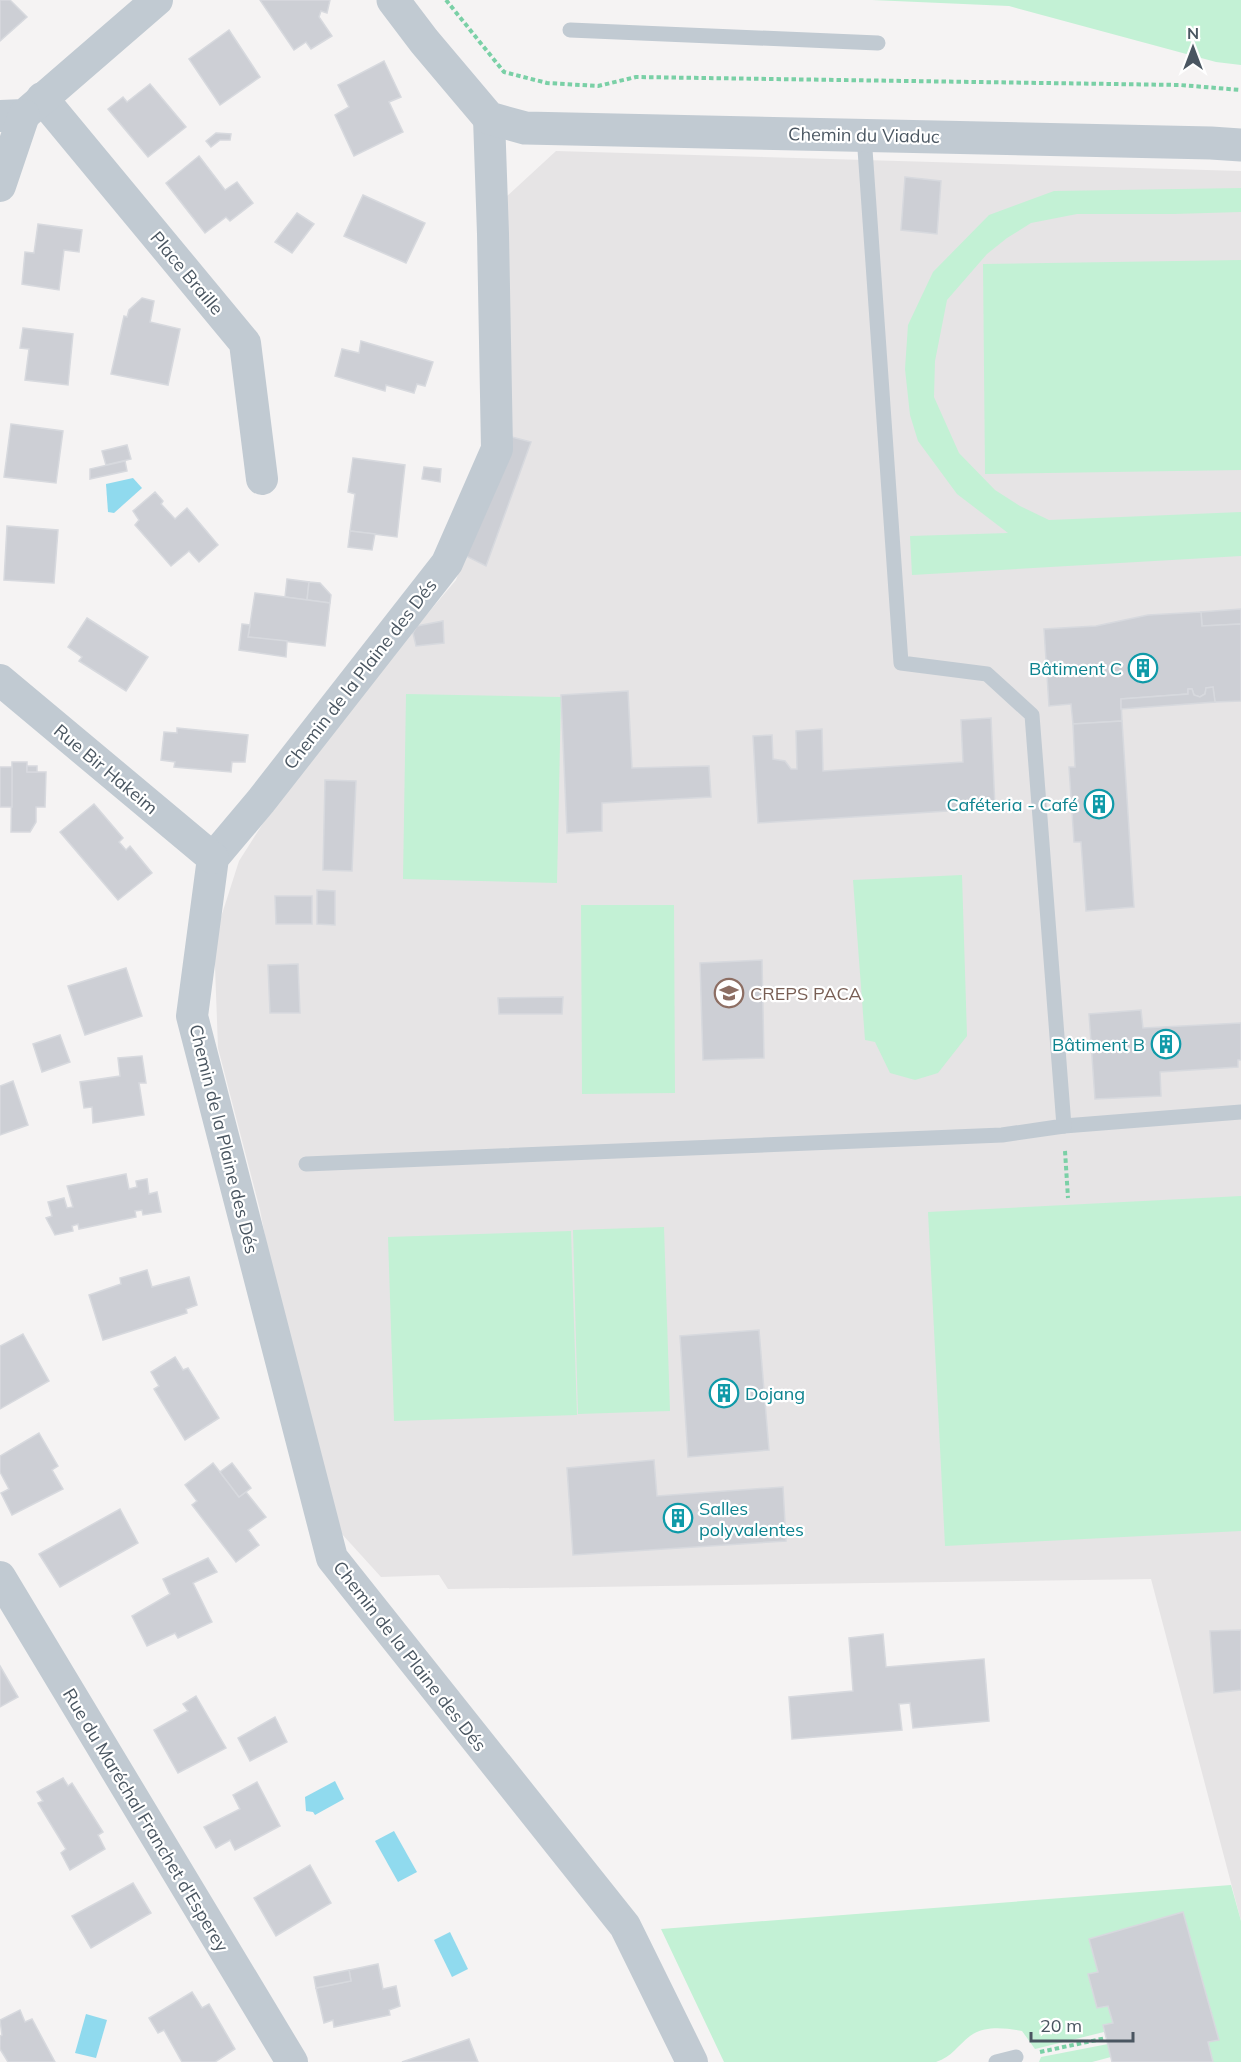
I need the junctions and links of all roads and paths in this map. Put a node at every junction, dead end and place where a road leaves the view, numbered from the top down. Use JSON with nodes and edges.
{"nodes":[{"id":1,"x":157,"y":0,"type":"edge"},
{"id":2,"x":393,"y":0,"type":"edge"},
{"id":3,"x":446,"y":0,"type":"edge"},
{"id":4,"x":570,"y":30,"type":"dead end"},
{"id":5,"x":878,"y":43,"type":"dead end"},
{"id":6,"x":1241,"y":90,"type":"edge"},
{"id":7,"x":22,"y":110,"type":"edge"},
{"id":8,"x":489,"y":118,"type":"junction"},
{"id":9,"x":864,"y":135,"type":"junction"},
{"id":10,"x":1241,"y":145,"type":"edge"},
{"id":11,"x":0,"y":186,"type":"edge"},
{"id":12,"x":262,"y":479,"type":"dead end"},
{"id":13,"x":0,"y":680,"type":"edge"},
{"id":14,"x":213,"y":858,"type":"junction"},
{"id":15,"x":1241,"y":1112,"type":"edge"},
{"id":16,"x":1064,"y":1126,"type":"junction"},
{"id":17,"x":306,"y":1164,"type":"dead end"},
{"id":18,"x":1068,"y":1198,"type":"dead end"},
{"id":19,"x":0,"y":1577,"type":"edge"},
{"id":20,"x":1106,"y":2038,"type":"dead end"},
{"id":21,"x":1016,"y":2057,"type":"joint"},
{"id":22,"x":292,"y":2062,"type":"edge"},
{"id":23,"x":692,"y":2062,"type":"edge"},
{"id":24,"x":996,"y":2062,"type":"edge"}],
"edges":[{"from":1,"to":7,"type":"street"},
{"from":2,"to":8,"type":"street"},
{"from":3,"to":6,"type":"path"},
{"from":4,"to":5,"type":"lane"},
{"from":7,"to":11,"type":"street"},
{"from":7,"to":12,"type":"street","name":"Place Braille"},
{"from":8,"to":9,"type":"street","name":"Chemin du Viaduc"},
{"from":8,"to":14,"type":"street","name":"Chemin de la Plaine des Dés"},
{"from":9,"to":10,"type":"street","name":"Chemin du Viaduc"},
{"from":9,"to":16,"type":"lane"},
{"from":13,"to":14,"type":"street","name":"Rue Bir Hakeim"},
{"from":14,"to":23,"type":"street","name":"Chemin de la Plaine des Dés"},
{"from":15,"to":16,"type":"lane"},
{"from":16,"to":17,"type":"lane"},
{"from":16,"to":18,"type":"path"},
{"from":19,"to":22,"type":"street","name":"Rue du Maréchal Franchet d'Esperey"},
{"from":20,"to":21,"type":"path"},
{"from":21,"to":24,"type":"lane"}]}
